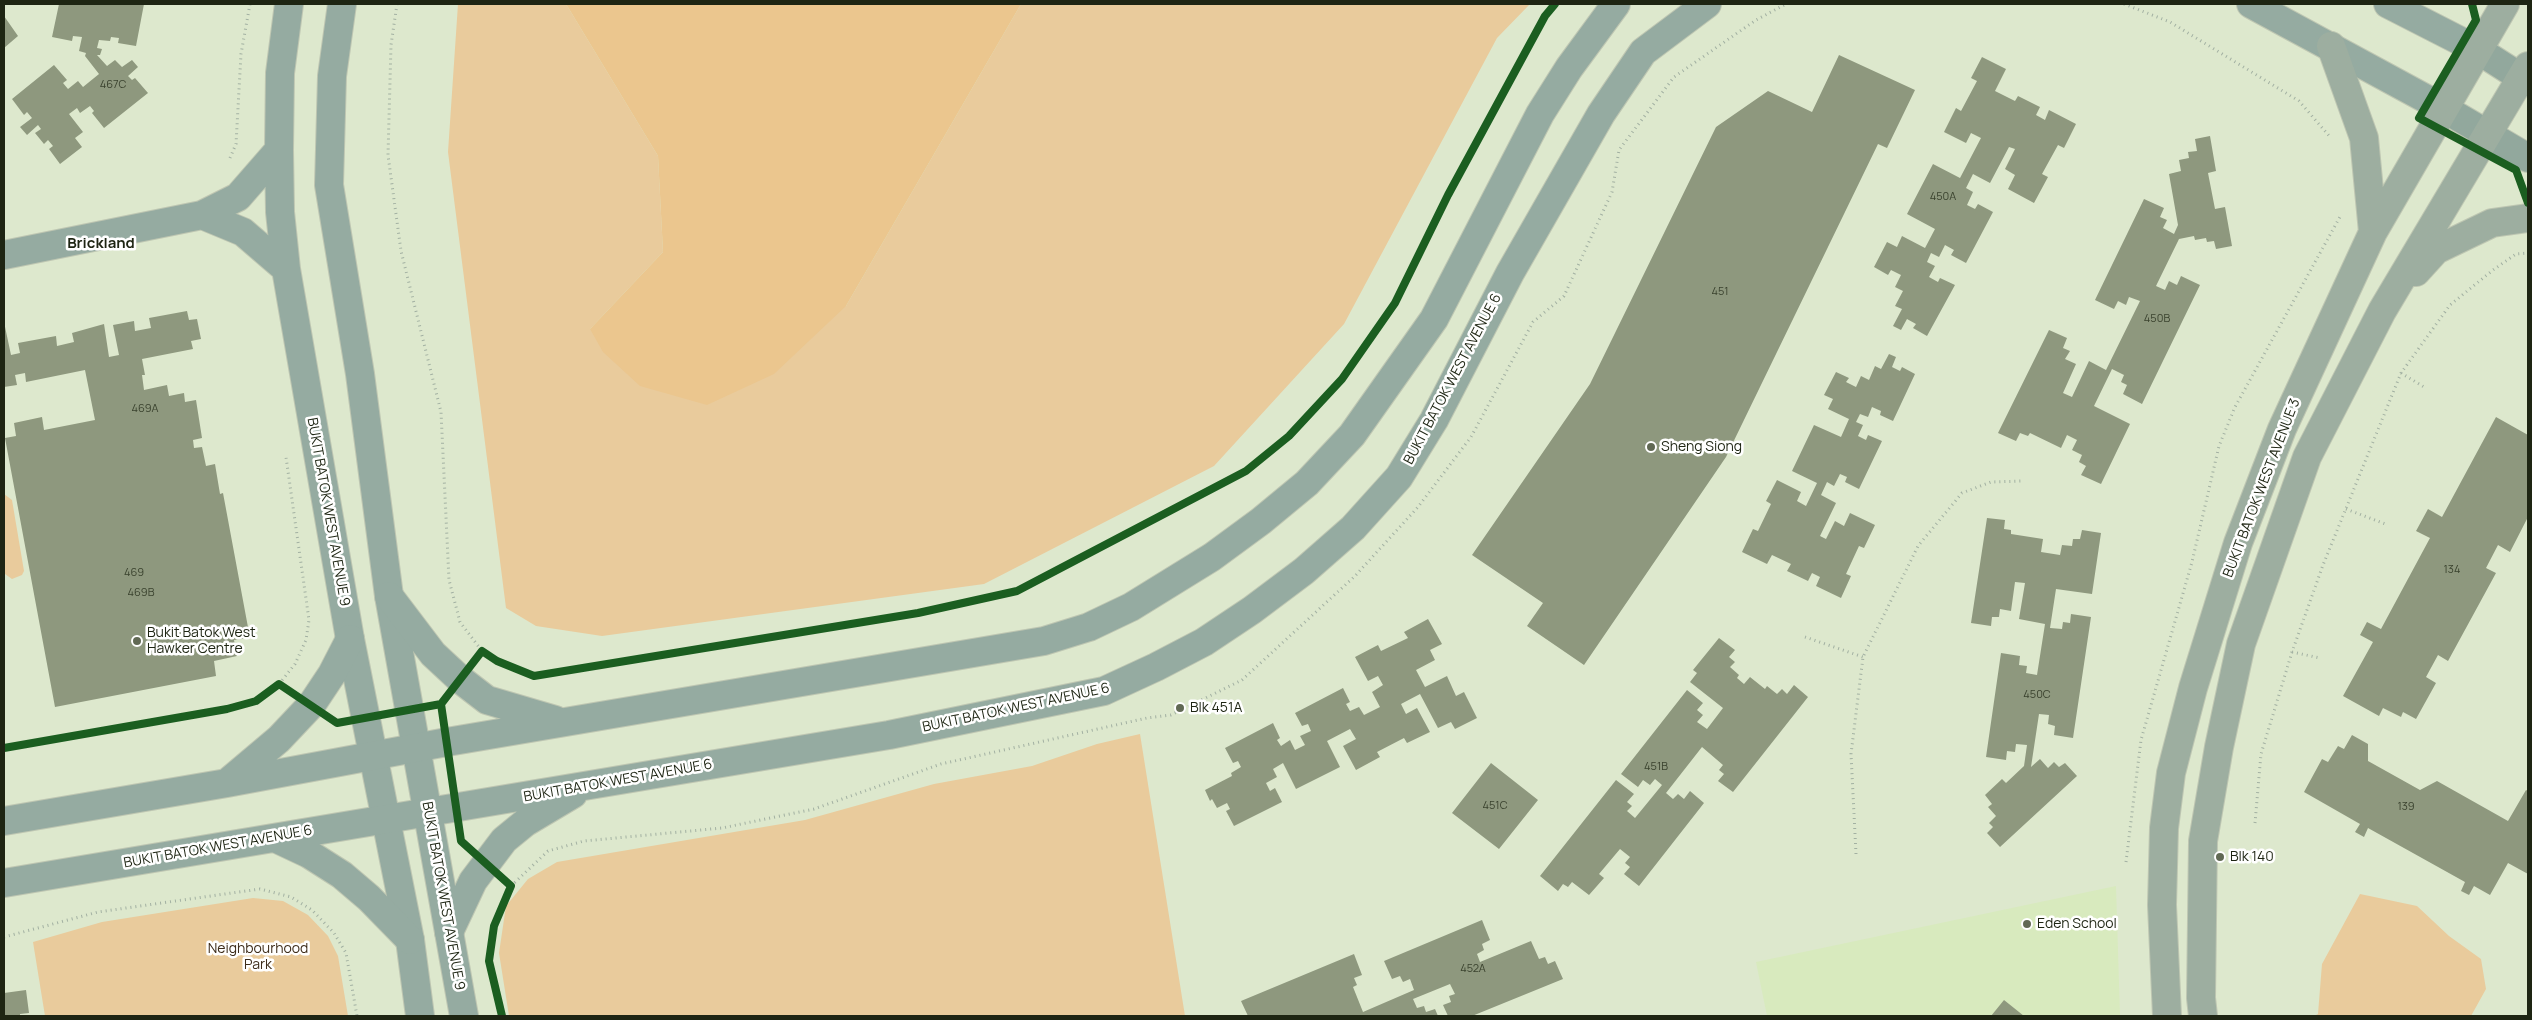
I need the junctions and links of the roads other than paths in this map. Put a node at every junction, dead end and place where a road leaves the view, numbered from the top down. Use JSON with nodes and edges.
{"nodes":[{"id":1,"x":289,"y":4,"type":"edge"},
{"id":2,"x":342,"y":4,"type":"edge"},
{"id":3,"x":1616,"y":4,"type":"edge"},
{"id":4,"x":1706,"y":4,"type":"edge"},
{"id":5,"x":2251,"y":4,"type":"edge"},
{"id":6,"x":2388,"y":4,"type":"edge"},
{"id":7,"x":2505,"y":4,"type":"edge"},
{"id":8,"x":2331,"y":46,"type":"junction"},
{"id":9,"x":2478,"y":50,"type":"junction"},
{"id":10,"x":2526,"y":75,"type":"edge"},
{"id":11,"x":2443,"y":108,"type":"junction"},
{"id":12,"x":2488,"y":133,"type":"junction"},
{"id":13,"x":279,"y":150,"type":"junction"},
{"id":14,"x":2528,"y":158,"type":"edge"},
{"id":15,"x":202,"y":215,"type":"junction"},
{"id":16,"x":2528,"y":218,"type":"edge"},
{"id":17,"x":2373,"y":232,"type":"junction"},
{"id":18,"x":4,"y":255,"type":"edge"},
{"id":19,"x":286,"y":269,"type":"junction"},
{"id":20,"x":2382,"y":311,"type":"junction"},
{"id":21,"x":389,"y":596,"type":"junction"},
{"id":22,"x":350,"y":639,"type":"junction"},
{"id":23,"x":566,"y":722,"type":"junction"},
{"id":24,"x":416,"y":748,"type":"junction"},
{"id":25,"x":373,"y":756,"type":"junction"},
{"id":26,"x":227,"y":783,"type":"junction"},
{"id":27,"x":587,"y":786,"type":"junction"},
{"id":28,"x":428,"y":813,"type":"junction"},
{"id":29,"x":386,"y":817,"type":"junction"},
{"id":30,"x":4,"y":821,"type":"edge"},
{"id":31,"x":275,"y":838,"type":"junction"},
{"id":32,"x":4,"y":883,"type":"edge"},
{"id":33,"x":449,"y":932,"type":"junction"},
{"id":34,"x":410,"y":940,"type":"junction"},
{"id":35,"x":420,"y":1016,"type":"edge"},
{"id":36,"x":464,"y":1016,"type":"edge"},
{"id":37,"x":2167,"y":1016,"type":"edge"},
{"id":38,"x":2203,"y":1016,"type":"edge"}],
"edges":[{"from":1,"to":13,"type":"street","name":"BUKIT BATOK WEST AVENUE 9"},
{"from":2,"to":21,"type":"street","name":"BUKIT BATOK WEST AVENUE 9"},
{"from":3,"to":23,"type":"street"},
{"from":4,"to":27,"type":"street","name":"BUKIT BATOK WEST AVENUE 6"},
{"from":5,"to":8,"type":"street"},
{"from":6,"to":9,"type":"street"},
{"from":7,"to":9,"type":"main road","name":"BUKIT BATOK WEST AVENUE 3"},
{"from":8,"to":11,"type":"street"},
{"from":8,"to":17,"type":"main road"},
{"from":9,"to":10,"type":"main road"},
{"from":9,"to":11,"type":"main road","name":"BUKIT BATOK WEST AVENUE 3"},
{"from":10,"to":12,"type":"main road"},
{"from":11,"to":12,"type":"main road"},
{"from":11,"to":17,"type":"main road","name":"BUKIT BATOK WEST AVENUE 3"},
{"from":12,"to":14,"type":"main road"},
{"from":12,"to":20,"type":"main road"},
{"from":13,"to":15,"type":"street"},
{"from":13,"to":19,"type":"street","name":"BUKIT BATOK WEST AVENUE 9"},
{"from":15,"to":18,"type":"street"},
{"from":15,"to":19,"type":"street"},
{"from":16,"to":20,"type":"main road"},
{"from":17,"to":37,"type":"main road","name":"BUKIT BATOK WEST AVENUE 3"},
{"from":19,"to":22,"type":"street","name":"BUKIT BATOK WEST AVENUE 9"},
{"from":20,"to":38,"type":"main road"},
{"from":21,"to":23,"type":"street"},
{"from":21,"to":24,"type":"street","name":"BUKIT BATOK WEST AVENUE 9"},
{"from":22,"to":25,"type":"street","name":"BUKIT BATOK WEST AVENUE 9"},
{"from":22,"to":26,"type":"street"},
{"from":23,"to":24,"type":"street"},
{"from":24,"to":25,"type":"street"},
{"from":24,"to":28,"type":"street","name":"BUKIT BATOK WEST AVENUE 9"},
{"from":25,"to":26,"type":"street"},
{"from":25,"to":29,"type":"street","name":"BUKIT BATOK WEST AVENUE 9"},
{"from":26,"to":30,"type":"street"},
{"from":27,"to":28,"type":"street","name":"BUKIT BATOK WEST AVENUE 6"},
{"from":27,"to":33,"type":"street"},
{"from":28,"to":29,"type":"street","name":"BUKIT BATOK WEST AVENUE 6"},
{"from":28,"to":33,"type":"street","name":"BUKIT BATOK WEST AVENUE 9"},
{"from":29,"to":31,"type":"street","name":"BUKIT BATOK WEST AVENUE 6"},
{"from":29,"to":34,"type":"street","name":"BUKIT BATOK WEST AVENUE 9"},
{"from":31,"to":32,"type":"street","name":"BUKIT BATOK WEST AVENUE 6"},
{"from":31,"to":34,"type":"street"},
{"from":33,"to":36,"type":"street","name":"BUKIT BATOK WEST AVENUE 9"},
{"from":34,"to":35,"type":"street","name":"BUKIT BATOK WEST AVENUE 9"}]}
